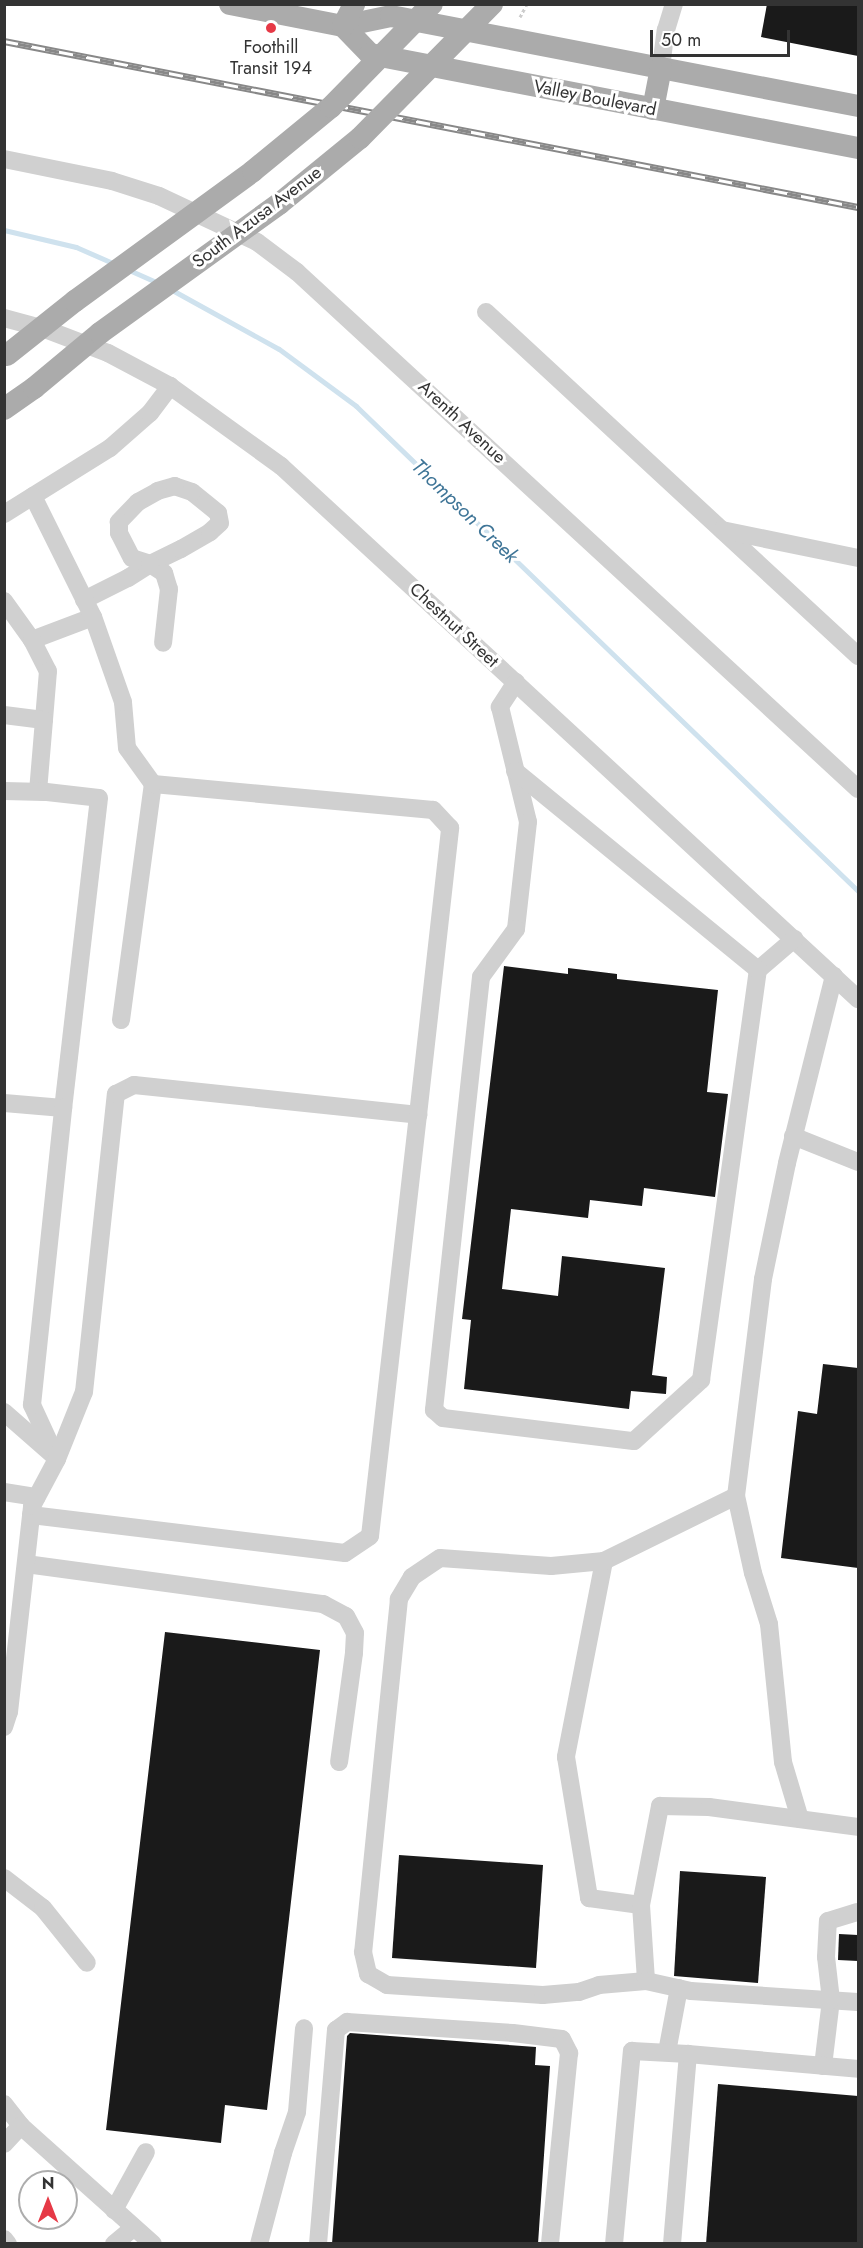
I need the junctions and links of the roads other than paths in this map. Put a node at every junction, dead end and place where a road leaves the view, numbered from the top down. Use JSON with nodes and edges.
{"nodes":[{"id":1,"x":230,"y":4,"type":"edge"},
{"id":2,"x":354,"y":4,"type":"edge"},
{"id":3,"x":432,"y":4,"type":"edge"},
{"id":4,"x":492,"y":4,"type":"edge"},
{"id":5,"x":674,"y":4,"type":"edge"},
{"id":6,"x":343,"y":26,"type":"junction"},
{"id":7,"x":662,"y":68,"type":"junction"},
{"id":8,"x":858,"y":106,"type":"edge"},
{"id":9,"x":653,"y":109,"type":"junction"},
{"id":10,"x":858,"y":148,"type":"edge"},
{"id":11,"x":4,"y":159,"type":"edge"},
{"id":12,"x":486,"y":312,"type":"dead end"},
{"id":13,"x":4,"y":318,"type":"edge"},
{"id":14,"x":6,"y":356,"type":"edge"},
{"id":15,"x":170,"y":386,"type":"junction"},
{"id":16,"x":4,"y":409,"type":"edge"},
{"id":17,"x":33,"y":496,"type":"junction"},
{"id":18,"x":4,"y":514,"type":"edge"},
{"id":19,"x":720,"y":529,"type":"junction"},
{"id":20,"x":858,"y":558,"type":"edge"},
{"id":21,"x":150,"y":564,"type":"junction"},
{"id":22,"x":84,"y":600,"type":"junction"},
{"id":23,"x":4,"y":602,"type":"edge"},
{"id":24,"x":93,"y":617,"type":"junction"},
{"id":25,"x":32,"y":640,"type":"junction"},
{"id":26,"x":163,"y":644,"type":"dead end"},
{"id":27,"x":858,"y":656,"type":"edge"},
{"id":28,"x":516,"y":682,"type":"junction"},
{"id":29,"x":4,"y":715,"type":"edge"},
{"id":30,"x":44,"y":720,"type":"junction"},
{"id":31,"x":515,"y":771,"type":"junction"},
{"id":32,"x":153,"y":784,"type":"junction"},
{"id":33,"x":858,"y":789,"type":"edge"},
{"id":34,"x":4,"y":791,"type":"edge"},
{"id":35,"x":45,"y":792,"type":"junction"},
{"id":36,"x":794,"y":939,"type":"junction"},
{"id":37,"x":758,"y":970,"type":"junction"},
{"id":38,"x":834,"y":976,"type":"junction"},
{"id":39,"x":858,"y":999,"type":"edge"},
{"id":40,"x":121,"y":1020,"type":"dead end"},
{"id":41,"x":4,"y":1103,"type":"edge"},
{"id":42,"x":63,"y":1108,"type":"junction"},
{"id":43,"x":418,"y":1115,"type":"junction"},
{"id":44,"x":793,"y":1136,"type":"junction"},
{"id":45,"x":858,"y":1162,"type":"edge"},
{"id":46,"x":4,"y":1412,"type":"edge"},
{"id":47,"x":57,"y":1459,"type":"junction"},
{"id":48,"x":4,"y":1492,"type":"edge"},
{"id":49,"x":736,"y":1496,"type":"junction"},
{"id":50,"x":37,"y":1497,"type":"junction"},
{"id":51,"x":31,"y":1515,"type":"junction"},
{"id":52,"x":604,"y":1561,"type":"junction"},
{"id":53,"x":26,"y":1564,"type":"junction"},
{"id":54,"x":4,"y":1727,"type":"edge"},
{"id":55,"x":339,"y":1762,"type":"dead end"},
{"id":56,"x":800,"y":1819,"type":"junction"},
{"id":57,"x":858,"y":1827,"type":"edge"},
{"id":58,"x":4,"y":1878,"type":"edge"},
{"id":59,"x":641,"y":1905,"type":"junction"},
{"id":60,"x":858,"y":1912,"type":"edge"},
{"id":61,"x":87,"y":1963,"type":"dead end"},
{"id":62,"x":646,"y":1981,"type":"junction"},
{"id":63,"x":679,"y":1988,"type":"junction"},
{"id":64,"x":831,"y":2000,"type":"junction"},
{"id":65,"x":858,"y":2002,"type":"edge"},
{"id":66,"x":304,"y":2028,"type":"dead end"},
{"id":67,"x":667,"y":2052,"type":"junction"},
{"id":68,"x":688,"y":2054,"type":"junction"},
{"id":69,"x":823,"y":2066,"type":"junction"},
{"id":70,"x":858,"y":2068,"type":"edge"},
{"id":71,"x":4,"y":2104,"type":"edge"},
{"id":72,"x":21,"y":2126,"type":"junction"},
{"id":73,"x":4,"y":2144,"type":"edge"},
{"id":74,"x":146,"y":2152,"type":"dead end"},
{"id":75,"x":114,"y":2210,"type":"junction"},
{"id":76,"x":134,"y":2227,"type":"junction"},
{"id":77,"x":4,"y":2239,"type":"edge"},
{"id":78,"x":8,"y":2244,"type":"edge"},
{"id":79,"x":114,"y":2244,"type":"edge"},
{"id":80,"x":153,"y":2244,"type":"edge"},
{"id":81,"x":259,"y":2244,"type":"edge"},
{"id":82,"x":318,"y":2244,"type":"edge"},
{"id":83,"x":550,"y":2244,"type":"edge"},
{"id":84,"x":614,"y":2244,"type":"edge"},
{"id":85,"x":672,"y":2244,"type":"edge"}],
"edges":[{"from":1,"to":6,"type":"main road"},
{"from":2,"to":6,"type":"main road"},
{"from":3,"to":14,"type":"main road","bridge":true},
{"from":4,"to":16,"type":"main road","name":"South Azusa Avenue","bridge":true},
{"from":5,"to":7,"type":"street"},
{"from":6,"to":7,"type":"main road"},
{"from":6,"to":9,"type":"main road","name":"Valley Boulevard"},
{"from":7,"to":8,"type":"main road"},
{"from":7,"to":9,"type":"main road"},
{"from":9,"to":10,"type":"main road","name":"Valley Boulevard"},
{"from":11,"to":33,"type":"street","name":"Arenth Avenue"},
{"from":12,"to":19,"type":"street"},
{"from":13,"to":15,"type":"street","name":"Chestnut Street"},
{"from":15,"to":17,"type":"street"},
{"from":15,"to":28,"type":"street","name":"Chestnut Street"},
{"from":17,"to":18,"type":"street"},
{"from":17,"to":22,"type":"street"},
{"from":19,"to":20,"type":"street"},
{"from":19,"to":27,"type":"street"},
{"from":21,"to":21,"type":"street"},
{"from":21,"to":22,"type":"street"},
{"from":21,"to":26,"type":"street"},
{"from":22,"to":24,"type":"street"},
{"from":23,"to":25,"type":"street"},
{"from":24,"to":25,"type":"street"},
{"from":24,"to":32,"type":"street"},
{"from":25,"to":30,"type":"street"},
{"from":28,"to":31,"type":"street"},
{"from":28,"to":36,"type":"street","name":"Chestnut Street"},
{"from":29,"to":30,"type":"street"},
{"from":30,"to":35,"type":"street"},
{"from":31,"to":37,"type":"street"},
{"from":31,"to":37,"type":"street"},
{"from":32,"to":40,"type":"street"},
{"from":32,"to":43,"type":"street"},
{"from":34,"to":35,"type":"street"},
{"from":35,"to":42,"type":"street"},
{"from":36,"to":37,"type":"street"},
{"from":36,"to":38,"type":"street","name":"Chestnut Street"},
{"from":38,"to":39,"type":"street","name":"Chestnut Street"},
{"from":38,"to":44,"type":"street"},
{"from":41,"to":42,"type":"street"},
{"from":42,"to":47,"type":"street"},
{"from":43,"to":47,"type":"street"},
{"from":43,"to":51,"type":"street"},
{"from":44,"to":45,"type":"street"},
{"from":44,"to":49,"type":"street"},
{"from":46,"to":47,"type":"street"},
{"from":47,"to":50,"type":"street"},
{"from":48,"to":50,"type":"street"},
{"from":49,"to":52,"type":"street"},
{"from":49,"to":56,"type":"street"},
{"from":50,"to":51,"type":"street"},
{"from":51,"to":53,"type":"street"},
{"from":52,"to":59,"type":"street"},
{"from":52,"to":62,"type":"street"},
{"from":53,"to":54,"type":"street"},
{"from":53,"to":55,"type":"street"},
{"from":56,"to":57,"type":"street"},
{"from":56,"to":59,"type":"street"},
{"from":58,"to":61,"type":"street"},
{"from":59,"to":62,"type":"street"},
{"from":60,"to":64,"type":"street"},
{"from":62,"to":63,"type":"street"},
{"from":63,"to":64,"type":"street"},
{"from":63,"to":67,"type":"street"},
{"from":64,"to":65,"type":"street"},
{"from":64,"to":69,"type":"street"},
{"from":66,"to":81,"type":"street"},
{"from":67,"to":68,"type":"street"},
{"from":67,"to":84,"type":"street"},
{"from":68,"to":69,"type":"street"},
{"from":68,"to":85,"type":"street"},
{"from":69,"to":70,"type":"street"},
{"from":71,"to":72,"type":"street"},
{"from":72,"to":73,"type":"street"},
{"from":72,"to":75,"type":"street"},
{"from":74,"to":75,"type":"street"},
{"from":75,"to":76,"type":"street"},
{"from":76,"to":79,"type":"street"},
{"from":76,"to":80,"type":"street"},
{"from":77,"to":78,"type":"street"},
{"from":82,"to":83,"type":"street"}]}
